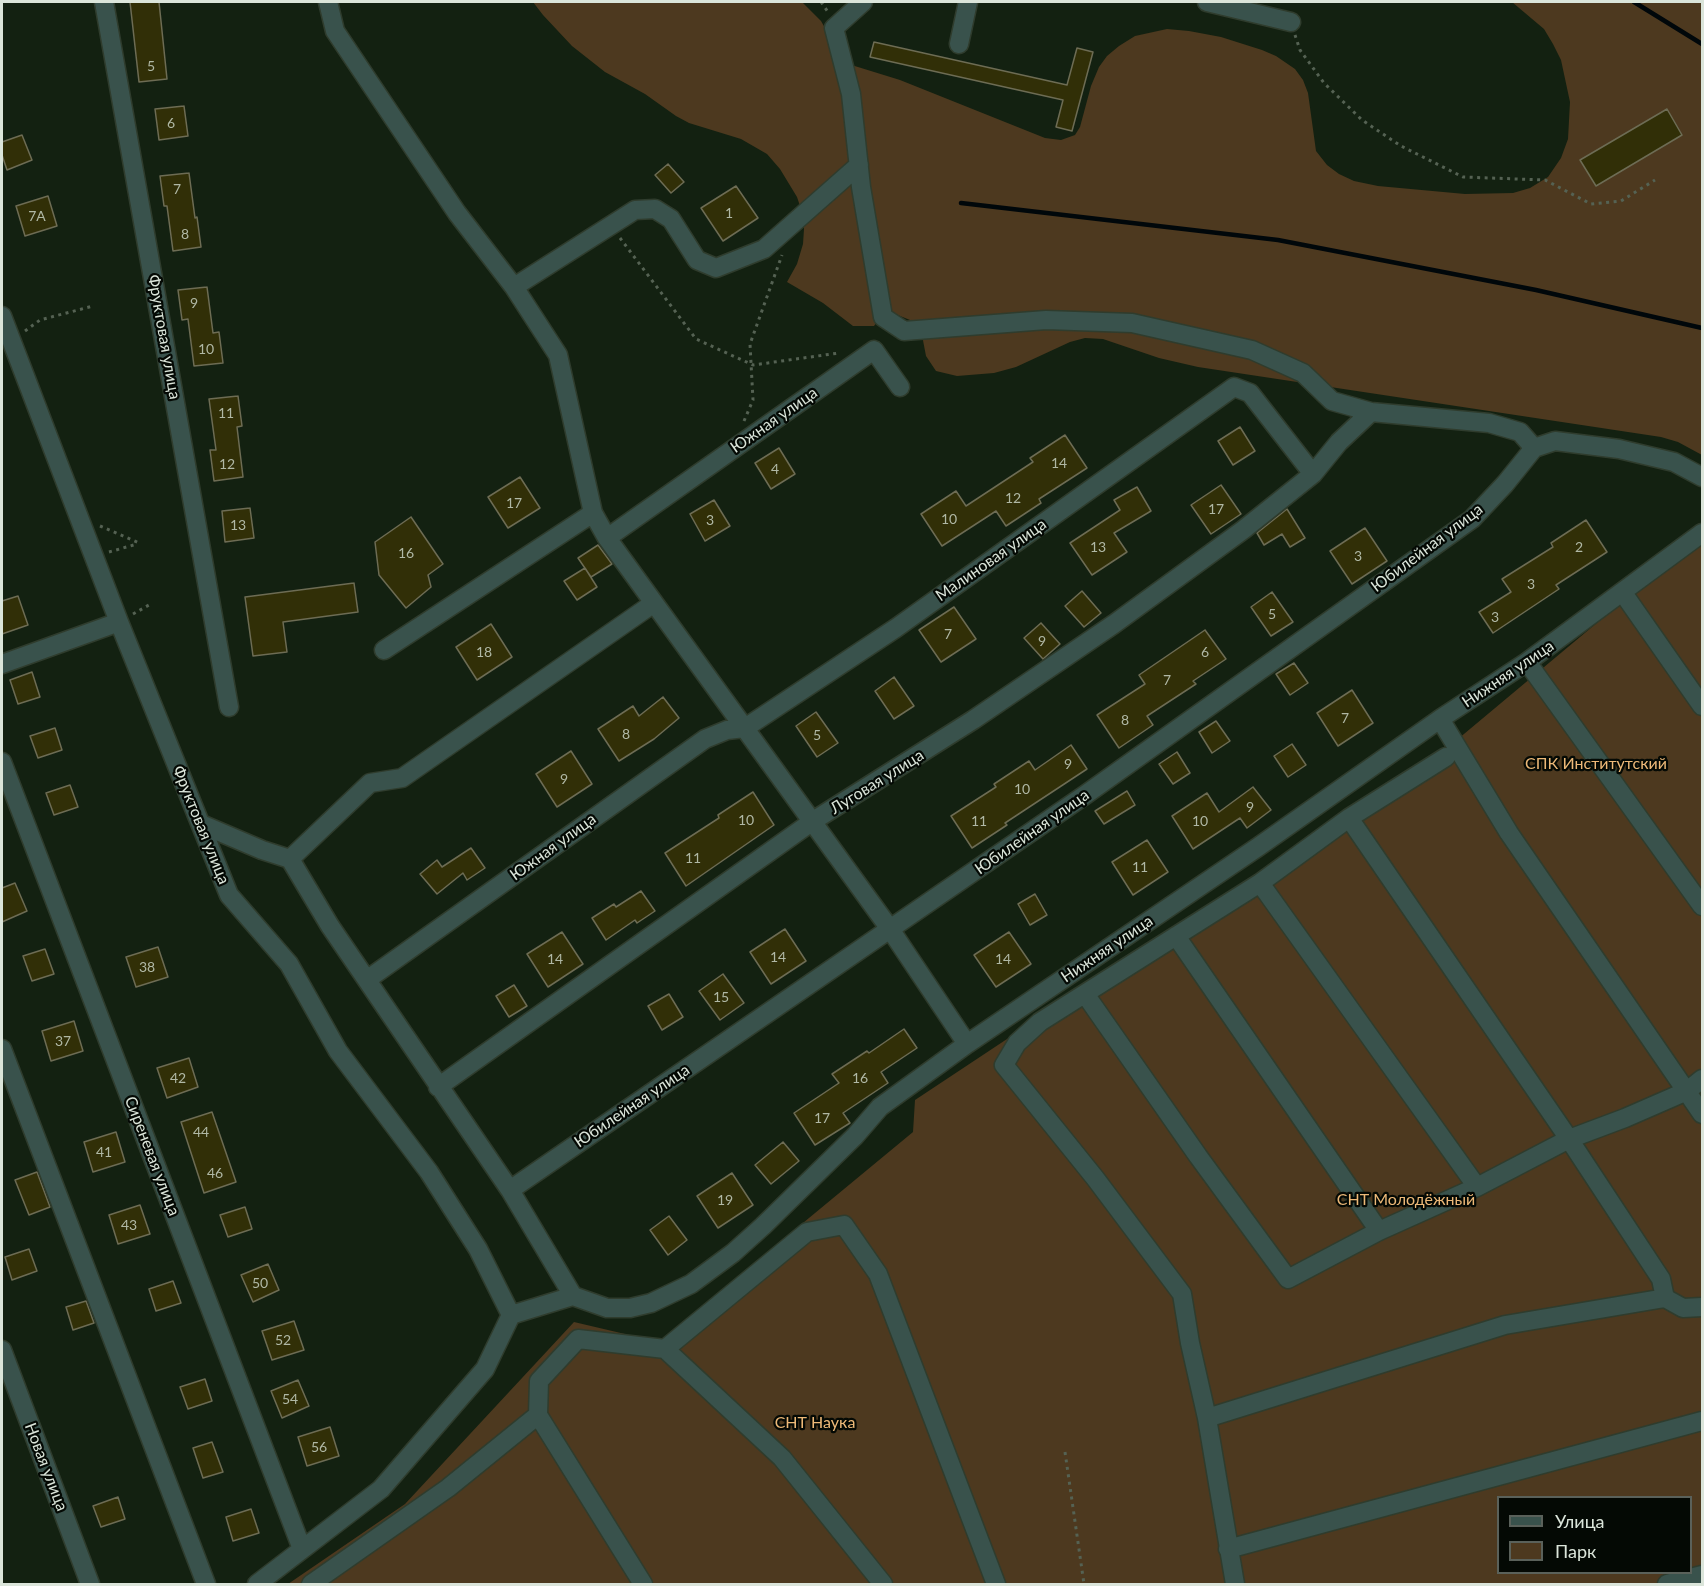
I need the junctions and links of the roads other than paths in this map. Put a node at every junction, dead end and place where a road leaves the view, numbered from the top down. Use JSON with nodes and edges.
{"nodes":[{"id":1,"x":104,"y":2,"type":"edge"},
{"id":2,"x":328,"y":2,"type":"edge"},
{"id":3,"x":863,"y":2,"type":"edge"},
{"id":4,"x":968,"y":2,"type":"edge"},
{"id":5,"x":1207,"y":2,"type":"edge"},
{"id":6,"x":1291,"y":22,"type":"road end"},
{"id":7,"x":959,"y":44,"type":"dead end"},
{"id":8,"x":858,"y":165,"type":"junction"},
{"id":9,"x":514,"y":287,"type":"junction"},
{"id":10,"x":2,"y":316,"type":"edge"},
{"id":11,"x":900,"y":387,"type":"dead end"},
{"id":12,"x":1371,"y":412,"type":"junction"},
{"id":13,"x":1534,"y":448,"type":"junction"},
{"id":14,"x":1313,"y":474,"type":"junction"},
{"id":15,"x":1702,"y":477,"type":"edge"},
{"id":16,"x":593,"y":513,"type":"junction"},
{"id":17,"x":1702,"y":533,"type":"edge"},
{"id":18,"x":607,"y":538,"type":"junction"},
{"id":19,"x":1623,"y":593,"type":"junction"},
{"id":20,"x":654,"y":603,"type":"junction"},
{"id":21,"x":119,"y":622,"type":"junction"},
{"id":22,"x":384,"y":650,"type":"dead end"},
{"id":23,"x":1527,"y":662,"type":"junction"},
{"id":24,"x":2,"y":664,"type":"edge"},
{"id":25,"x":1702,"y":706,"type":"edge"},
{"id":26,"x":229,"y":707,"type":"dead end"},
{"id":27,"x":1440,"y":719,"type":"junction"},
{"id":28,"x":745,"y":728,"type":"junction"},
{"id":29,"x":1446,"y":757,"type":"dead end"},
{"id":30,"x":2,"y":762,"type":"edge"},
{"id":31,"x":1349,"y":818,"type":"junction"},
{"id":32,"x":813,"y":821,"type":"junction"},
{"id":33,"x":201,"y":824,"type":"junction"},
{"id":34,"x":290,"y":859,"type":"junction"},
{"id":35,"x":1260,"y":883,"type":"junction"},
{"id":36,"x":1702,"y":906,"type":"edge"},
{"id":37,"x":890,"y":929,"type":"junction"},
{"id":38,"x":1176,"y":936,"type":"junction"},
{"id":39,"x":368,"y":979,"type":"junction"},
{"id":40,"x":1085,"y":994,"type":"junction"},
{"id":41,"x":967,"y":1044,"type":"junction"},
{"id":42,"x":2,"y":1049,"type":"edge"},
{"id":43,"x":1702,"y":1079,"type":"edge"},
{"id":44,"x":438,"y":1087,"type":"junction"},
{"id":45,"x":1687,"y":1090,"type":"junction"},
{"id":46,"x":1702,"y":1114,"type":"edge"},
{"id":47,"x":1569,"y":1139,"type":"junction"},
{"id":48,"x":1477,"y":1187,"type":"junction"},
{"id":49,"x":510,"y":1190,"type":"junction"},
{"id":50,"x":1379,"y":1231,"type":"junction"},
{"id":51,"x":573,"y":1296,"type":"junction"},
{"id":52,"x":1665,"y":1298,"type":"junction"},
{"id":53,"x":1702,"y":1307,"type":"edge"},
{"id":54,"x":511,"y":1315,"type":"junction"},
{"id":55,"x":665,"y":1349,"type":"junction"},
{"id":56,"x":2,"y":1350,"type":"edge"},
{"id":57,"x":538,"y":1415,"type":"junction"},
{"id":58,"x":1207,"y":1418,"type":"junction"},
{"id":59,"x":1702,"y":1421,"type":"edge"},
{"id":60,"x":302,"y":1549,"type":"junction"},
{"id":61,"x":1228,"y":1549,"type":"junction"},
{"id":62,"x":1702,"y":1575,"type":"edge"},
{"id":63,"x":332,"y":1578,"type":"edge"},
{"id":64,"x":90,"y":1584,"type":"edge"},
{"id":65,"x":206,"y":1584,"type":"edge"},
{"id":66,"x":257,"y":1584,"type":"edge"},
{"id":67,"x":311,"y":1584,"type":"edge"},
{"id":68,"x":643,"y":1584,"type":"edge"},
{"id":69,"x":884,"y":1584,"type":"edge"},
{"id":70,"x":996,"y":1584,"type":"edge"},
{"id":71,"x":1234,"y":1584,"type":"edge"},
{"id":72,"x":1667,"y":1584,"type":"edge"}],
"edges":[{"from":1,"to":26,"type":"street","name":"Фруктовая улица"},
{"from":2,"to":9,"type":"street"},
{"from":3,"to":8,"type":"street"},
{"from":4,"to":7,"type":"street"},
{"from":5,"to":6,"type":"street"},
{"from":8,"to":9,"type":"street"},
{"from":8,"to":12,"type":"street"},
{"from":9,"to":16,"type":"street"},
{"from":10,"to":21,"type":"street","name":"Фруктовая улица"},
{"from":11,"to":18,"type":"street","name":"Южная улица"},
{"from":12,"to":13,"type":"street"},
{"from":12,"to":14,"type":"street","name":"Луговая улица"},
{"from":13,"to":15,"type":"street"},
{"from":13,"to":37,"type":"street","name":"Юбилейная улица"},
{"from":14,"to":28,"type":"street","name":"Малиновая улица"},
{"from":14,"to":32,"type":"street","name":"Луговая улица"},
{"from":16,"to":18,"type":"street"},
{"from":16,"to":22,"type":"street"},
{"from":17,"to":19,"type":"street","name":"Нижняя улица"},
{"from":18,"to":20,"type":"street"},
{"from":19,"to":23,"type":"street","name":"Нижняя улица"},
{"from":19,"to":25,"type":"street"},
{"from":20,"to":28,"type":"street"},
{"from":20,"to":34,"type":"street"},
{"from":21,"to":24,"type":"street"},
{"from":21,"to":33,"type":"street","name":"Фруктовая улица"},
{"from":23,"to":27,"type":"street","name":"Нижняя улица"},
{"from":23,"to":36,"type":"street"},
{"from":27,"to":41,"type":"street","name":"Нижняя улица"},
{"from":27,"to":45,"type":"street"},
{"from":28,"to":32,"type":"street"},
{"from":28,"to":39,"type":"street","name":"Южная улица"},
{"from":29,"to":31,"type":"street"},
{"from":30,"to":60,"type":"street","name":"Сиреневая улица"},
{"from":31,"to":35,"type":"street"},
{"from":31,"to":47,"type":"street"},
{"from":32,"to":37,"type":"street"},
{"from":32,"to":44,"type":"street","name":"Луговая улица"},
{"from":33,"to":34,"type":"street"},
{"from":33,"to":54,"type":"street","name":"Фруктовая улица"},
{"from":34,"to":39,"type":"street"},
{"from":35,"to":38,"type":"street"},
{"from":35,"to":48,"type":"street"},
{"from":37,"to":41,"type":"street"},
{"from":37,"to":49,"type":"street","name":"Юбилейная улица"},
{"from":38,"to":40,"type":"street"},
{"from":38,"to":50,"type":"street"},
{"from":39,"to":44,"type":"street"},
{"from":40,"to":50,"type":"street"},
{"from":40,"to":58,"type":"street"},
{"from":41,"to":51,"type":"street","name":"Нижняя улица"},
{"from":42,"to":65,"type":"street"},
{"from":43,"to":45,"type":"street"},
{"from":44,"to":49,"type":"street"},
{"from":45,"to":46,"type":"street"},
{"from":45,"to":47,"type":"street"},
{"from":47,"to":48,"type":"street"},
{"from":47,"to":52,"type":"street"},
{"from":48,"to":50,"type":"street"},
{"from":49,"to":51,"type":"street"},
{"from":51,"to":54,"type":"street"},
{"from":52,"to":53,"type":"street"},
{"from":52,"to":58,"type":"street"},
{"from":54,"to":60,"type":"street"},
{"from":55,"to":57,"type":"street"},
{"from":55,"to":69,"type":"street"},
{"from":55,"to":70,"type":"street"},
{"from":56,"to":64,"type":"street","name":"Новая улица"},
{"from":57,"to":63,"type":"street"},
{"from":57,"to":68,"type":"street"},
{"from":58,"to":61,"type":"street"},
{"from":59,"to":61,"type":"street"},
{"from":60,"to":66,"type":"street"},
{"from":61,"to":71,"type":"street"},
{"from":62,"to":72,"type":"street"},
{"from":63,"to":67,"type":"street"}]}
